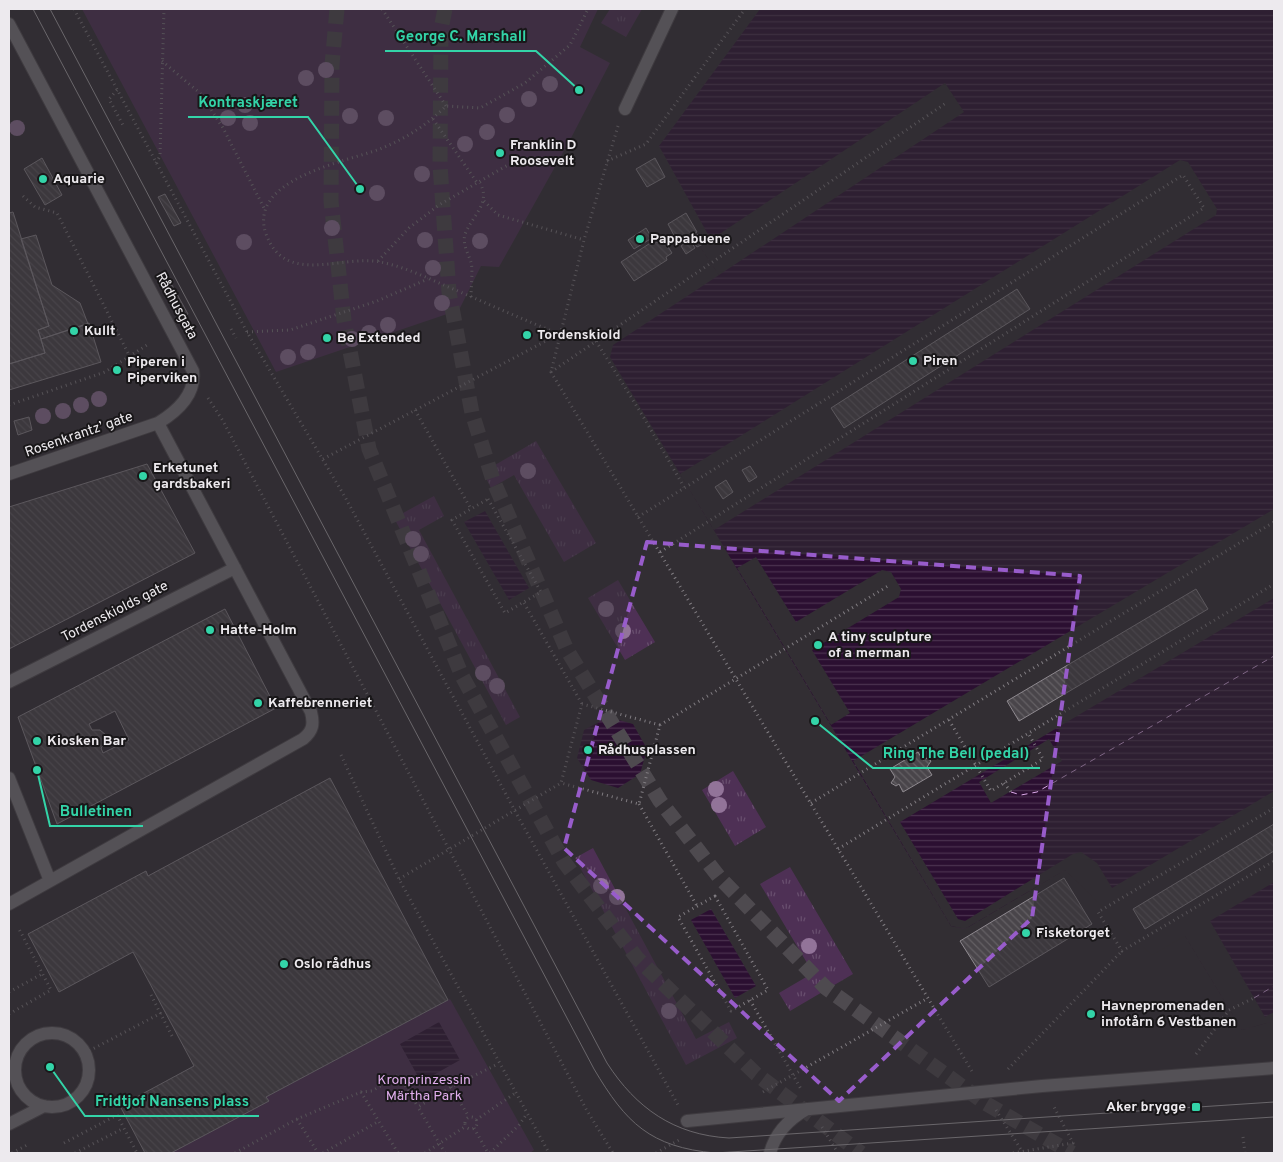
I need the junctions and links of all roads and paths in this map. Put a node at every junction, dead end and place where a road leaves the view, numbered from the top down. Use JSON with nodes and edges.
{"nodes":[{"id":1,"x":74,"y":9,"type":"edge"},
{"id":2,"x":164,"y":9,"type":"edge"},
{"id":3,"x":382,"y":9,"type":"edge"},
{"id":4,"x":588,"y":9,"type":"edge"},
{"id":5,"x":672,"y":9,"type":"edge"},
{"id":6,"x":745,"y":9,"type":"edge"},
{"id":7,"x":10,"y":30,"type":"edge"},
{"id":8,"x":162,"y":61,"type":"junction"},
{"id":9,"x":117,"y":90,"type":"junction"},
{"id":10,"x":946,"y":103,"type":"dead end"},
{"id":11,"x":446,"y":106,"type":"junction"},
{"id":12,"x":624,"y":109,"type":"joint"},
{"id":13,"x":433,"y":119,"type":"junction"},
{"id":14,"x":124,"y":127,"type":"dead end"},
{"id":15,"x":606,"y":161,"type":"junction"},
{"id":16,"x":513,"y":162,"type":"dead end"},
{"id":17,"x":156,"y":164,"type":"junction"},
{"id":18,"x":479,"y":184,"type":"junction"},
{"id":19,"x":23,"y":196,"type":"dead end"},
{"id":20,"x":484,"y":201,"type":"junction"},
{"id":21,"x":264,"y":209,"type":"junction"},
{"id":22,"x":584,"y":240,"type":"junction"},
{"id":23,"x":378,"y":261,"type":"junction"},
{"id":24,"x":428,"y":279,"type":"junction"},
{"id":25,"x":471,"y":297,"type":"junction"},
{"id":26,"x":231,"y":329,"type":"dead end"},
{"id":27,"x":246,"y":332,"type":"junction"},
{"id":28,"x":559,"y":334,"type":"junction"},
{"id":29,"x":236,"y":338,"type":"dead end"},
{"id":30,"x":596,"y":341,"type":"junction"},
{"id":31,"x":150,"y":343,"type":"dead end"},
{"id":32,"x":129,"y":355,"type":"junction"},
{"id":33,"x":551,"y":372,"type":"junction"},
{"id":34,"x":9,"y":405,"type":"edge"},
{"id":35,"x":415,"y":410,"type":"junction"},
{"id":36,"x":220,"y":415,"type":"dead end"},
{"id":37,"x":158,"y":423,"type":"junction"},
{"id":38,"x":323,"y":459,"type":"junction"},
{"id":39,"x":9,"y":474,"type":"edge"},
{"id":40,"x":684,"y":487,"type":"junction"},
{"id":41,"x":471,"y":509,"type":"junction"},
{"id":42,"x":638,"y":517,"type":"junction"},
{"id":43,"x":1274,"y":522,"type":"edge"},
{"id":44,"x":660,"y":552,"type":"junction"},
{"id":45,"x":235,"y":568,"type":"junction"},
{"id":46,"x":1274,"y":584,"type":"edge"},
{"id":47,"x":888,"y":586,"type":"dead end"},
{"id":48,"x":524,"y":602,"type":"junction"},
{"id":49,"x":736,"y":679,"type":"junction"},
{"id":50,"x":9,"y":682,"type":"edge"},
{"id":51,"x":582,"y":704,"type":"junction"},
{"id":52,"x":948,"y":720,"type":"junction"},
{"id":53,"x":660,"y":725,"type":"junction"},
{"id":54,"x":1028,"y":733,"type":"junction"},
{"id":55,"x":341,"y":755,"type":"dead end"},
{"id":56,"x":976,"y":765,"type":"junction"},
{"id":57,"x":9,"y":778,"type":"edge"},
{"id":58,"x":561,"y":783,"type":"junction"},
{"id":59,"x":1004,"y":783,"type":"junction"},
{"id":60,"x":1011,"y":792,"type":"dead end"},
{"id":61,"x":811,"y":803,"type":"junction"},
{"id":62,"x":639,"y":804,"type":"junction"},
{"id":63,"x":1274,"y":808,"type":"edge"},
{"id":64,"x":515,"y":810,"type":"junction"},
{"id":65,"x":449,"y":849,"type":"junction"},
{"id":66,"x":838,"y":849,"type":"junction"},
{"id":67,"x":1274,"y":861,"type":"edge"},
{"id":68,"x":399,"y":879,"type":"junction"},
{"id":69,"x":50,"y":881,"type":"junction"},
{"id":70,"x":9,"y":904,"type":"edge"},
{"id":71,"x":697,"y":906,"type":"junction"},
{"id":72,"x":19,"y":929,"type":"dead end"},
{"id":73,"x":1122,"y":951,"type":"junction"},
{"id":74,"x":42,"y":974,"type":"junction"},
{"id":75,"x":9,"y":992,"type":"edge"},
{"id":76,"x":151,"y":995,"type":"dead end"},
{"id":77,"x":928,"y":998,"type":"junction"},
{"id":78,"x":1254,"y":998,"type":"dead end"},
{"id":79,"x":750,"y":1000,"type":"junction"},
{"id":80,"x":163,"y":1012,"type":"junction"},
{"id":81,"x":9,"y":1014,"type":"edge"},
{"id":82,"x":172,"y":1036,"type":"dead end"},
{"id":83,"x":85,"y":1053,"type":"junction"},
{"id":84,"x":13,"y":1057,"type":"edge"},
{"id":85,"x":498,"y":1064,"type":"junction"},
{"id":86,"x":1274,"y":1068,"type":"edge"},
{"id":87,"x":793,"y":1075,"type":"junction"},
{"id":88,"x":1180,"y":1075,"type":"junction"},
{"id":89,"x":451,"y":1087,"type":"junction"},
{"id":90,"x":361,"y":1092,"type":"junction"},
{"id":91,"x":984,"y":1092,"type":"junction"},
{"id":92,"x":761,"y":1093,"type":"dead end"},
{"id":93,"x":514,"y":1094,"type":"junction"},
{"id":94,"x":44,"y":1106,"type":"junction"},
{"id":95,"x":418,"y":1107,"type":"junction"},
{"id":96,"x":811,"y":1107,"type":"junction"},
{"id":97,"x":1054,"y":1108,"type":"dead end"},
{"id":98,"x":526,"y":1114,"type":"junction"},
{"id":99,"x":469,"y":1118,"type":"junction"},
{"id":100,"x":297,"y":1119,"type":"junction"},
{"id":101,"x":476,"y":1120,"type":"junction"},
{"id":102,"x":379,"y":1121,"type":"junction"},
{"id":103,"x":687,"y":1121,"type":"joint"},
{"id":104,"x":9,"y":1124,"type":"edge"},
{"id":105,"x":466,"y":1126,"type":"junction"},
{"id":106,"x":124,"y":1128,"type":"junction"},
{"id":107,"x":474,"y":1128,"type":"junction"},
{"id":108,"x":685,"y":1137,"type":"dead end"},
{"id":109,"x":1243,"y":1137,"type":"dead end"},
{"id":110,"x":64,"y":1143,"type":"dead end"},
{"id":111,"x":29,"y":1144,"type":"dead end"},
{"id":112,"x":440,"y":1144,"type":"junction"},
{"id":113,"x":1022,"y":1152,"type":"edge"},
{"id":114,"x":12,"y":1153,"type":"edge"},
{"id":115,"x":75,"y":1153,"type":"edge"},
{"id":116,"x":137,"y":1153,"type":"edge"},
{"id":117,"x":235,"y":1153,"type":"edge"},
{"id":118,"x":318,"y":1153,"type":"edge"},
{"id":119,"x":323,"y":1153,"type":"edge"},
{"id":120,"x":398,"y":1153,"type":"edge"},
{"id":121,"x":426,"y":1153,"type":"edge"},
{"id":122,"x":445,"y":1153,"type":"edge"},
{"id":123,"x":489,"y":1153,"type":"edge"},
{"id":124,"x":549,"y":1153,"type":"edge"},
{"id":125,"x":613,"y":1153,"type":"edge"},
{"id":126,"x":656,"y":1153,"type":"edge"},
{"id":127,"x":770,"y":1153,"type":"edge"},
{"id":128,"x":1013,"y":1153,"type":"edge"},
{"id":129,"x":1245,"y":1153,"type":"edge"}],
"edges":[{"from":1,"to":9,"type":"path"},
{"from":2,"to":8,"type":"path"},
{"from":3,"to":11,"type":"path"},
{"from":4,"to":11,"type":"path"},
{"from":5,"to":12,"type":"street"},
{"from":6,"to":15,"type":"path"},
{"from":7,"to":37,"type":"street","name":"Rådhusgata"},
{"from":8,"to":17,"type":"path"},
{"from":8,"to":21,"type":"path"},
{"from":9,"to":14,"type":"path"},
{"from":9,"to":17,"type":"path"},
{"from":10,"to":30,"type":"path"},
{"from":11,"to":13,"type":"path"},
{"from":12,"to":15,"type":"path"},
{"from":13,"to":18,"type":"path"},
{"from":13,"to":21,"type":"path"},
{"from":15,"to":22,"type":"path"},
{"from":16,"to":18,"type":"path"},
{"from":17,"to":27,"type":"path"},
{"from":18,"to":20,"type":"path"},
{"from":18,"to":23,"type":"path"},
{"from":19,"to":32,"type":"path"},
{"from":20,"to":22,"type":"path"},
{"from":20,"to":25,"type":"path"},
{"from":21,"to":23,"type":"path"},
{"from":22,"to":28,"type":"path"},
{"from":23,"to":24,"type":"path"},
{"from":24,"to":25,"type":"path"},
{"from":24,"to":27,"type":"path"},
{"from":25,"to":28,"type":"path"},
{"from":26,"to":29,"type":"path"},
{"from":27,"to":38,"type":"path"},
{"from":28,"to":33,"type":"path"},
{"from":28,"to":35,"type":"path"},
{"from":30,"to":33,"type":"path"},
{"from":30,"to":40,"type":"path"},
{"from":31,"to":32,"type":"path"},
{"from":32,"to":34,"type":"path"},
{"from":33,"to":42,"type":"path"},
{"from":35,"to":38,"type":"path"},
{"from":35,"to":41,"type":"path"},
{"from":36,"to":65,"type":"path"},
{"from":37,"to":39,"type":"street","name":"Rosenkrantz’ gate"},
{"from":37,"to":45,"type":"street"},
{"from":38,"to":64,"type":"path"},
{"from":40,"to":42,"type":"path"},
{"from":40,"to":44,"type":"path"},
{"from":41,"to":48,"type":"path"},
{"from":41,"to":48,"type":"path"},
{"from":42,"to":44,"type":"path"},
{"from":43,"to":52,"type":"path"},
{"from":44,"to":49,"type":"path"},
{"from":45,"to":50,"type":"street","name":"Tordenskiolds gate"},
{"from":45,"to":69,"type":"street"},
{"from":46,"to":54,"type":"path"},
{"from":47,"to":49,"type":"path"},
{"from":48,"to":51,"type":"path"},
{"from":49,"to":53,"type":"path"},
{"from":49,"to":61,"type":"path"},
{"from":51,"to":53,"type":"path"},
{"from":51,"to":58,"type":"path"},
{"from":52,"to":56,"type":"path"},
{"from":52,"to":61,"type":"path"},
{"from":53,"to":62,"type":"path"},
{"from":54,"to":56,"type":"path"},
{"from":54,"to":59,"type":"path"},
{"from":55,"to":68,"type":"path"},
{"from":56,"to":59,"type":"path"},
{"from":56,"to":66,"type":"path"},
{"from":57,"to":69,"type":"street"},
{"from":58,"to":62,"type":"path"},
{"from":58,"to":64,"type":"path"},
{"from":59,"to":60,"type":"path"},
{"from":61,"to":66,"type":"path"},
{"from":62,"to":71,"type":"path"},
{"from":63,"to":73,"type":"path"},
{"from":64,"to":65,"type":"path"},
{"from":64,"to":103,"type":"path"},
{"from":65,"to":68,"type":"path"},
{"from":65,"to":125,"type":"path"},
{"from":66,"to":77,"type":"path"},
{"from":67,"to":73,"type":"path"},
{"from":68,"to":85,"type":"path"},
{"from":69,"to":70,"type":"street"},
{"from":71,"to":79,"type":"path"},
{"from":71,"to":79,"type":"path"},
{"from":72,"to":74,"type":"path"},
{"from":73,"to":91,"type":"path"},
{"from":74,"to":75,"type":"path"},
{"from":74,"to":81,"type":"path"},
{"from":76,"to":80,"type":"path"},
{"from":77,"to":87,"type":"path"},
{"from":77,"to":91,"type":"path"},
{"from":78,"to":88,"type":"path"},
{"from":79,"to":87,"type":"path"},
{"from":80,"to":82,"type":"path"},
{"from":80,"to":83,"type":"path"},
{"from":83,"to":84,"type":"street"},
{"from":83,"to":94,"type":"street"},
{"from":84,"to":94,"type":"street"},
{"from":85,"to":89,"type":"path"},
{"from":85,"to":93,"type":"path"},
{"from":86,"to":88,"type":"street"},
{"from":87,"to":92,"type":"path"},
{"from":87,"to":96,"type":"path"},
{"from":88,"to":91,"type":"street"},
{"from":89,"to":95,"type":"path"},
{"from":89,"to":99,"type":"path"},
{"from":90,"to":95,"type":"path"},
{"from":90,"to":100,"type":"path"},
{"from":90,"to":102,"type":"path"},
{"from":91,"to":96,"type":"street"},
{"from":91,"to":113,"type":"path"},
{"from":93,"to":98,"type":"path"},
{"from":93,"to":101,"type":"path"},
{"from":94,"to":104,"type":"street"},
{"from":95,"to":112,"type":"path"},
{"from":96,"to":103,"type":"street"},
{"from":96,"to":127,"type":"street"},
{"from":97,"to":113,"type":"path"},
{"from":98,"to":123,"type":"path"},
{"from":98,"to":124,"type":"path"},
{"from":99,"to":101,"type":"path"},
{"from":99,"to":105,"type":"path"},
{"from":100,"to":117,"type":"path"},
{"from":100,"to":118,"type":"path"},
{"from":101,"to":107,"type":"path"},
{"from":102,"to":119,"type":"path"},
{"from":102,"to":120,"type":"path"},
{"from":105,"to":107,"type":"path"},
{"from":105,"to":112,"type":"path"},
{"from":106,"to":110,"type":"path"},
{"from":106,"to":115,"type":"path"},
{"from":106,"to":116,"type":"path"},
{"from":107,"to":123,"type":"path"},
{"from":108,"to":126,"type":"path"},
{"from":109,"to":129,"type":"path"},
{"from":111,"to":114,"type":"path"},
{"from":112,"to":121,"type":"path"},
{"from":112,"to":122,"type":"path"},
{"from":113,"to":128,"type":"path"}]}
